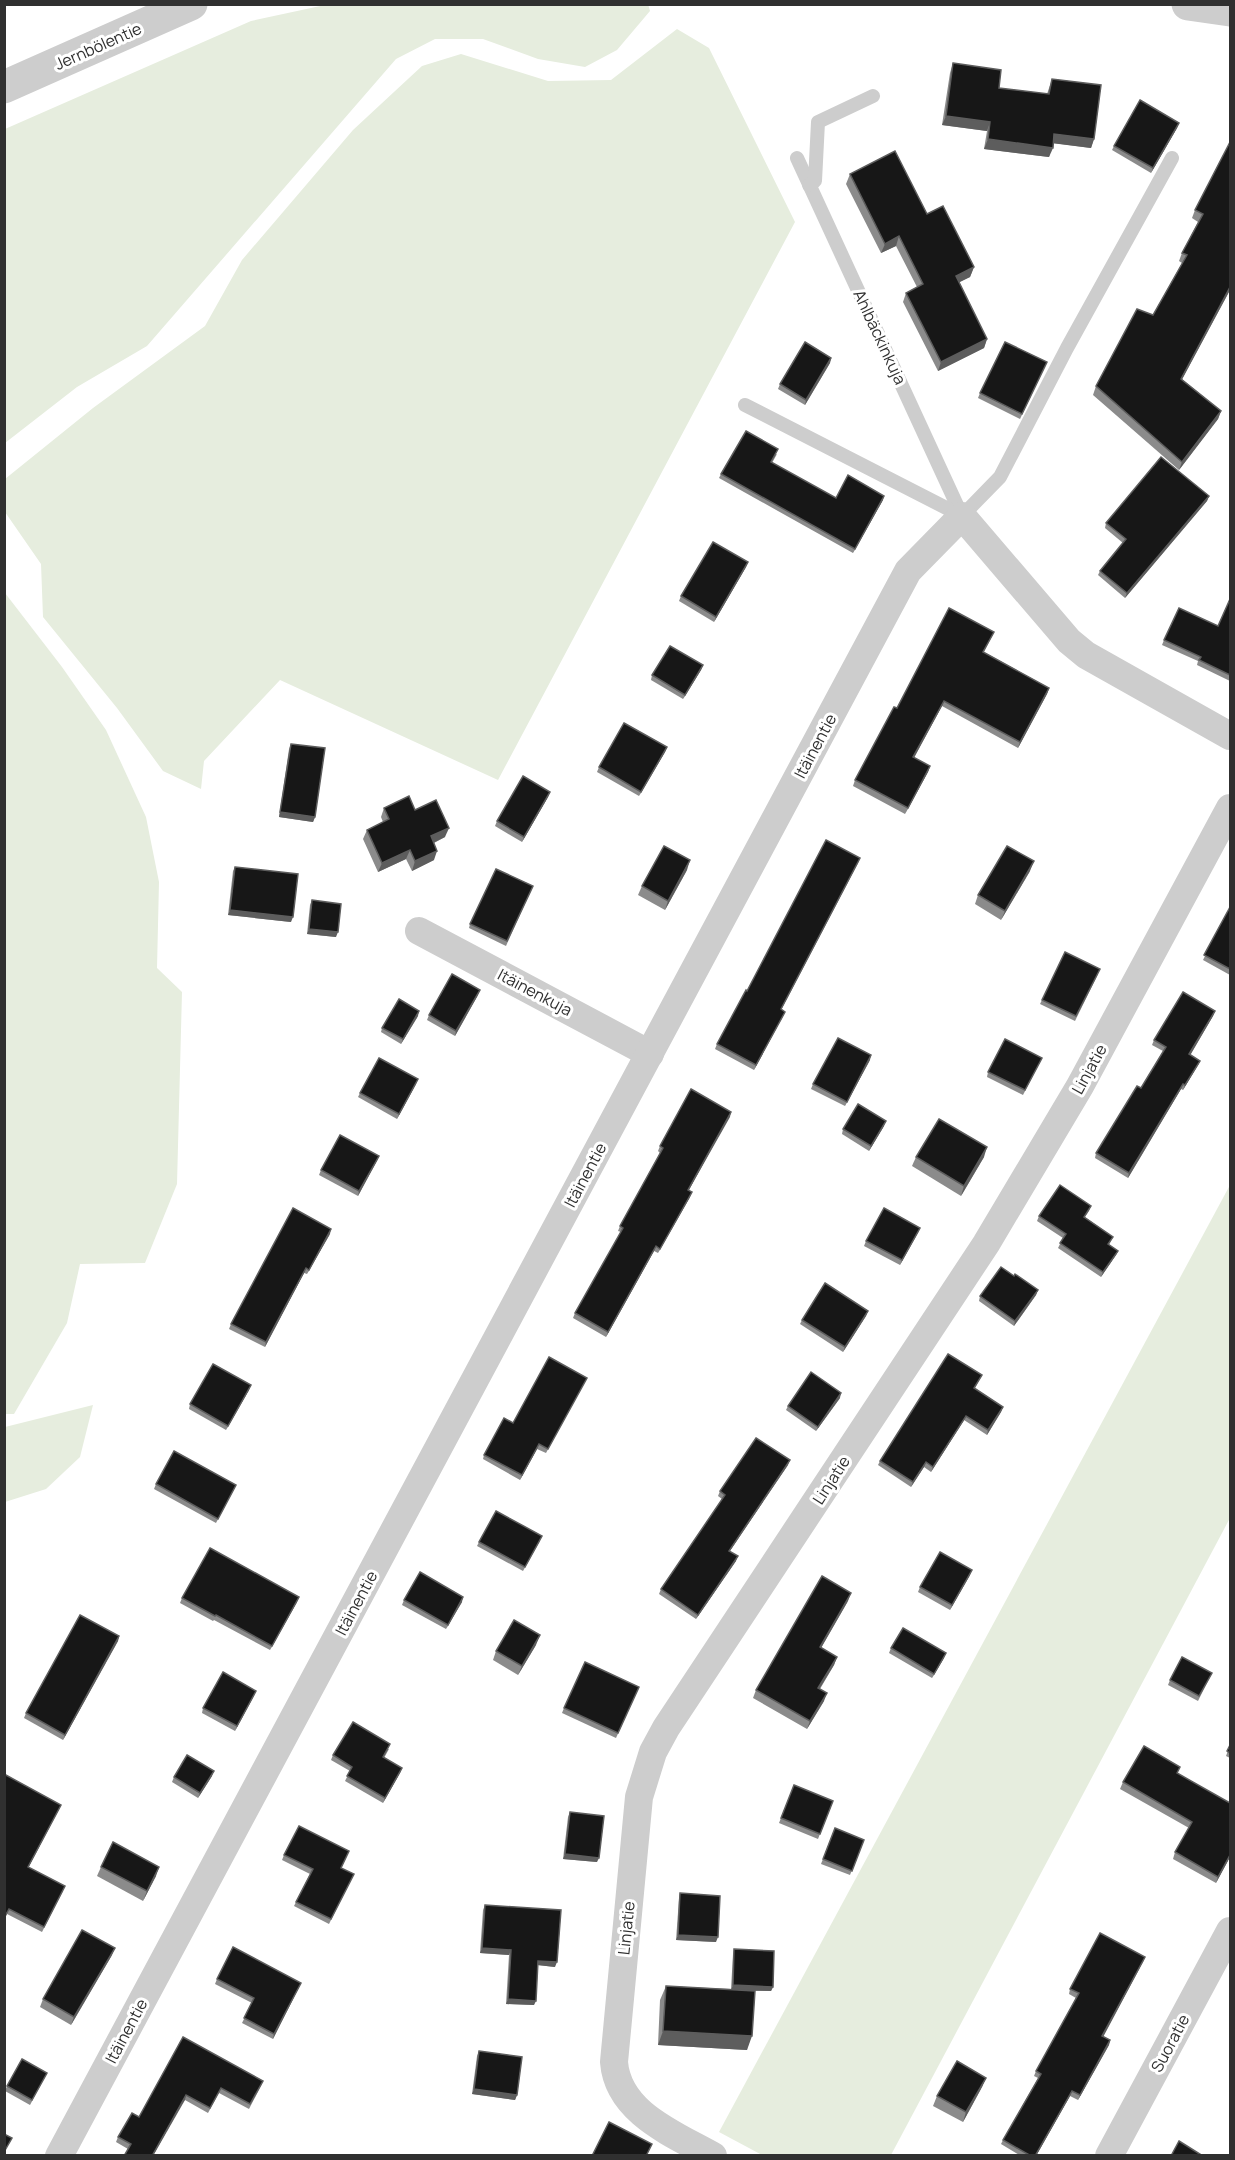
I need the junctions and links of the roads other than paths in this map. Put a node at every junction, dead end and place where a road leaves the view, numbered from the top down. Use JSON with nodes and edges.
{"nodes":[{"id":1,"x":191,"y":4,"type":"edge"},
{"id":2,"x":1188,"y":4,"type":"edge"},
{"id":3,"x":1230,"y":10,"type":"edge"},
{"id":4,"x":4,"y":87,"type":"edge"},
{"id":5,"x":873,"y":96,"type":"dead end"},
{"id":6,"x":798,"y":158,"type":"dead end"},
{"id":7,"x":1172,"y":158,"type":"dead end"},
{"id":8,"x":809,"y":185,"type":"junction"},
{"id":9,"x":745,"y":405,"type":"dead end"},
{"id":10,"x":962,"y":516,"type":"junction"},
{"id":11,"x":1230,"y":736,"type":"edge"},
{"id":12,"x":1230,"y":808,"type":"edge"},
{"id":13,"x":419,"y":931,"type":"dead end"},
{"id":14,"x":650,"y":1054,"type":"junction"},
{"id":15,"x":1230,"y":1931,"type":"edge"},
{"id":16,"x":59,"y":2156,"type":"edge"},
{"id":17,"x":713,"y":2156,"type":"edge"},
{"id":18,"x":1109,"y":2156,"type":"edge"}],
"edges":[{"from":1,"to":4,"type":"street","name":"Jernbölentie"},
{"from":2,"to":3,"type":"street"},
{"from":5,"to":8,"type":"lane"},
{"from":6,"to":8,"type":"lane","name":"Ahlbäckinkuja"},
{"from":7,"to":10,"type":"lane"},
{"from":8,"to":10,"type":"lane","name":"Ahlbäckinkuja"},
{"from":9,"to":10,"type":"lane"},
{"from":10,"to":11,"type":"street"},
{"from":10,"to":14,"type":"street","name":"Itäinentie"},
{"from":12,"to":17,"type":"street","name":"Linjatie"},
{"from":13,"to":14,"type":"street","name":"Itäinenkuja"},
{"from":14,"to":16,"type":"street","name":"Itäinentie"},
{"from":15,"to":18,"type":"street","name":"Suoratie"}]}
